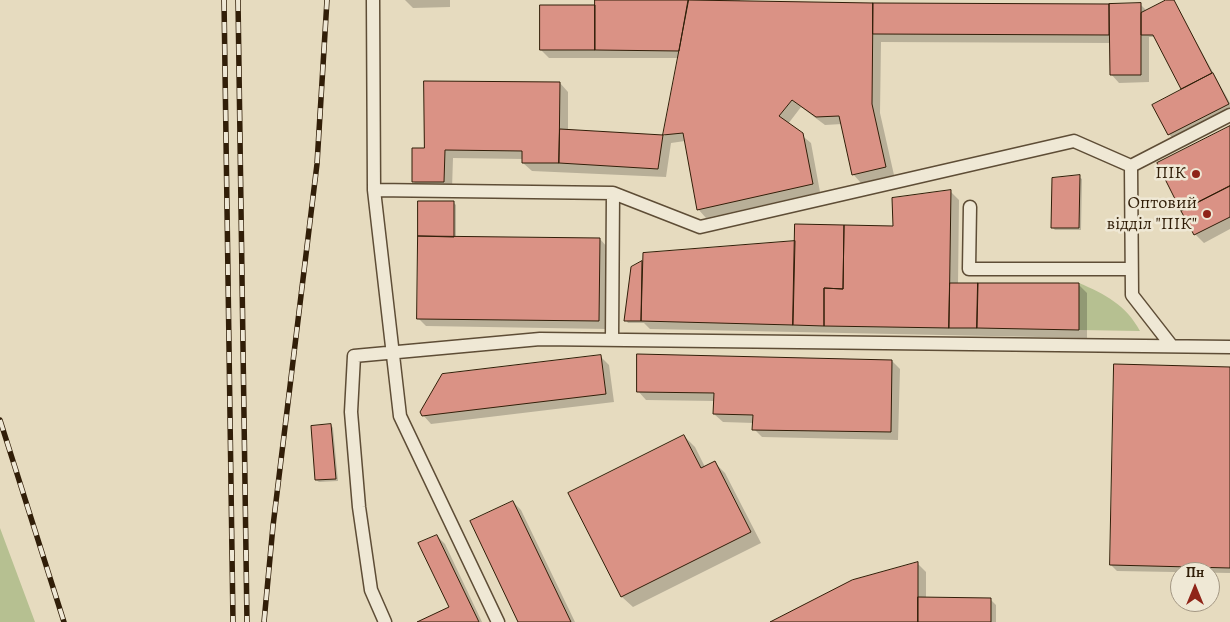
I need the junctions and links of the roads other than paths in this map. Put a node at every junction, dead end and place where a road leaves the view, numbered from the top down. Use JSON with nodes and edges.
{"nodes":[{"id":1,"x":373,"y":0,"type":"edge"},
{"id":2,"x":1230,"y":115,"type":"edge"},
{"id":3,"x":1131,"y":166,"type":"junction"},
{"id":4,"x":374,"y":190,"type":"junction"},
{"id":5,"x":614,"y":193,"type":"junction"},
{"id":6,"x":970,"y":206,"type":"dead end"},
{"id":7,"x":1131,"y":268,"type":"junction"},
{"id":8,"x":612,"y":339,"type":"junction"},
{"id":9,"x":1171,"y":345,"type":"junction"},
{"id":10,"x":1230,"y":347,"type":"edge"},
{"id":11,"x":393,"y":352,"type":"junction"},
{"id":12,"x":385,"y":622,"type":"edge"},
{"id":13,"x":498,"y":622,"type":"edge"}],
"edges":[{"from":1,"to":4,"type":"lane"},
{"from":2,"to":3,"type":"lane"},
{"from":3,"to":5,"type":"lane"},
{"from":3,"to":7,"type":"lane"},
{"from":4,"to":5,"type":"lane"},
{"from":4,"to":11,"type":"lane"},
{"from":5,"to":8,"type":"lane"},
{"from":6,"to":7,"type":"lane"},
{"from":7,"to":9,"type":"lane"},
{"from":8,"to":9,"type":"lane"},
{"from":8,"to":11,"type":"lane"},
{"from":9,"to":10,"type":"lane"},
{"from":11,"to":12,"type":"lane"},
{"from":11,"to":13,"type":"lane"}]}
